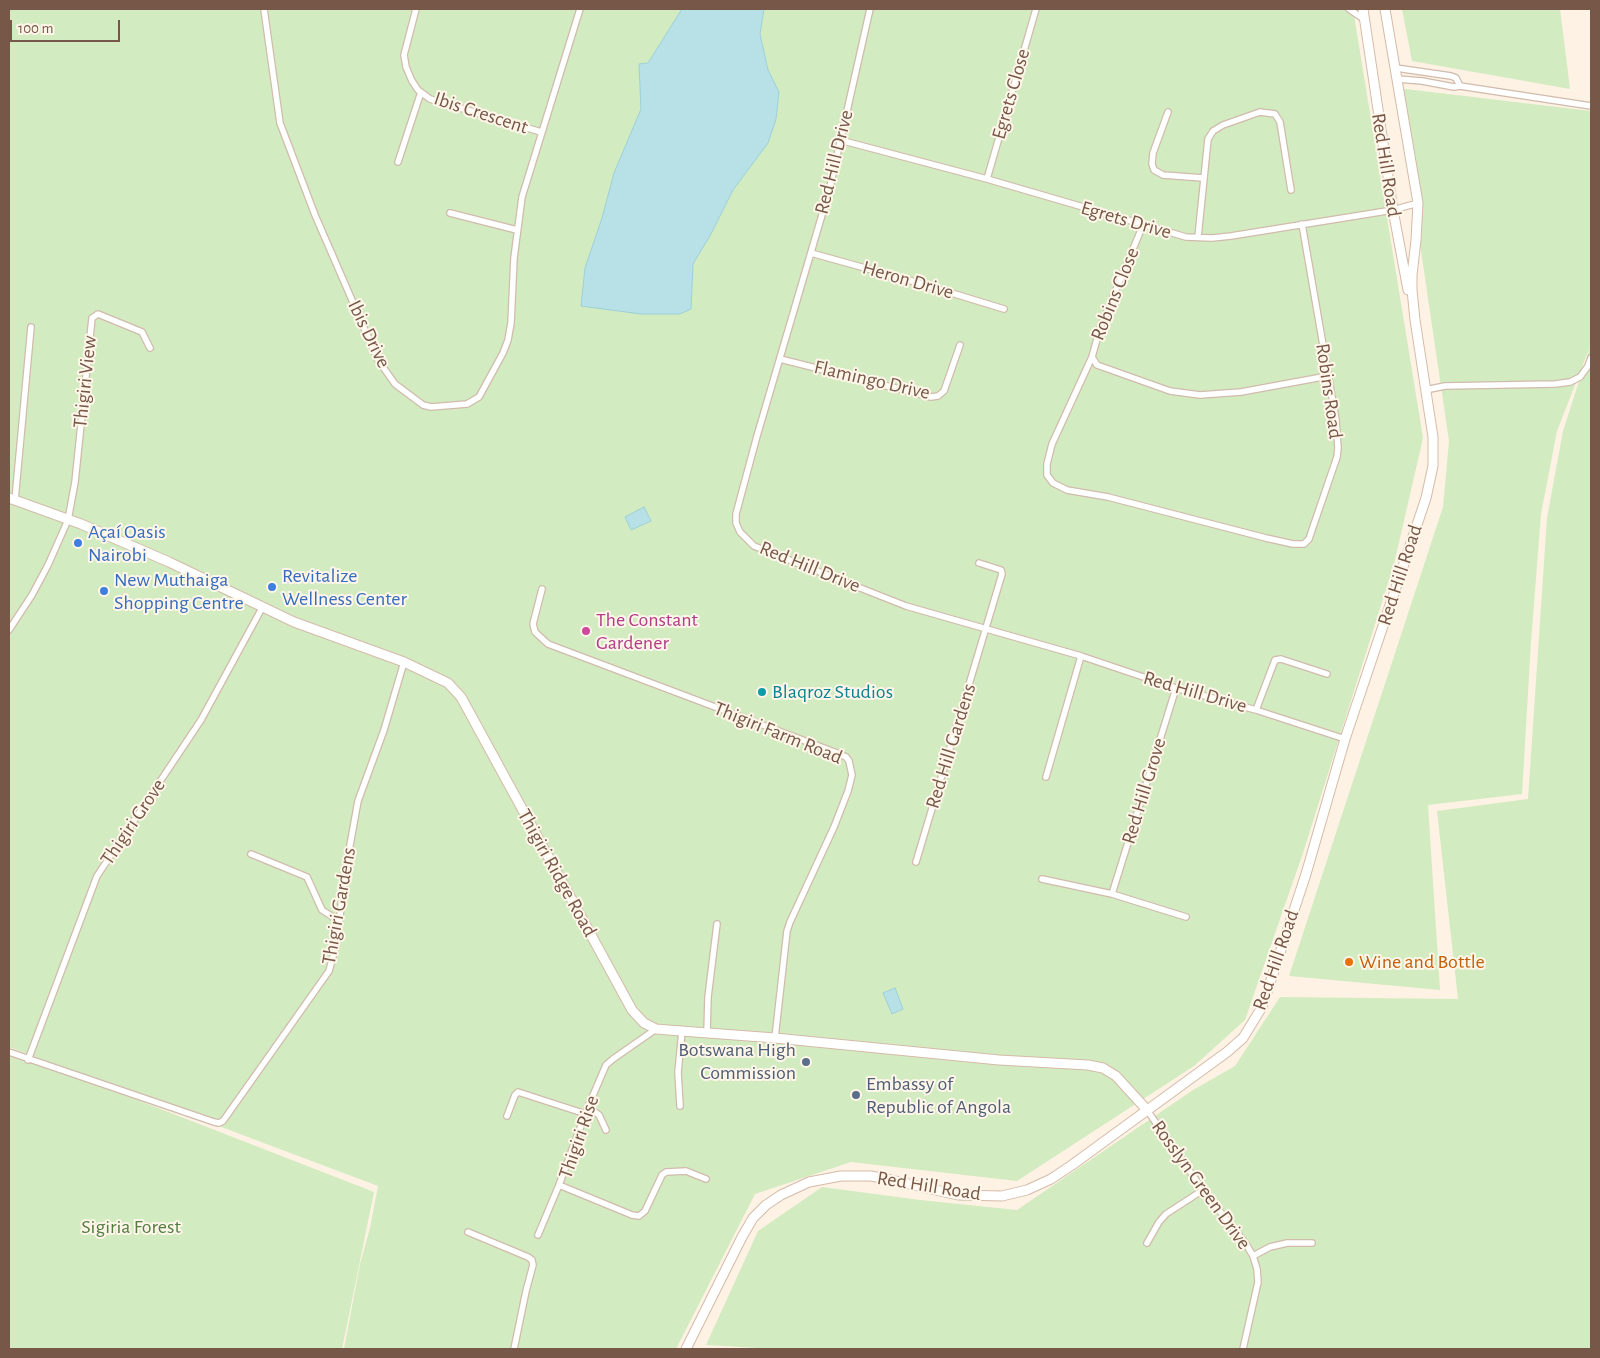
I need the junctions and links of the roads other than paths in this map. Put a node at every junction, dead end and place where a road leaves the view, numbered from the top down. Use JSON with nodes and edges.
{"nodes":[{"id":1,"x":264,"y":9,"type":"edge"},
{"id":2,"x":416,"y":9,"type":"edge"},
{"id":3,"x":580,"y":9,"type":"edge"},
{"id":4,"x":870,"y":9,"type":"edge"},
{"id":5,"x":1036,"y":9,"type":"edge"},
{"id":6,"x":1349,"y":9,"type":"edge"},
{"id":7,"x":1363,"y":9,"type":"edge"},
{"id":8,"x":1385,"y":9,"type":"edge"},
{"id":9,"x":1365,"y":20,"type":"junction"},
{"id":10,"x":1396,"y":68,"type":"junction"},
{"id":11,"x":1398,"y":79,"type":"junction"},
{"id":12,"x":1460,"y":86,"type":"junction"},
{"id":13,"x":421,"y":92,"type":"junction"},
{"id":14,"x":1591,"y":106,"type":"edge"},
{"id":15,"x":1168,"y":112,"type":"dead end"},
{"id":16,"x":541,"y":132,"type":"junction"},
{"id":17,"x":840,"y":140,"type":"junction"},
{"id":18,"x":398,"y":162,"type":"dead end"},
{"id":19,"x":1203,"y":178,"type":"junction"},
{"id":20,"x":987,"y":179,"type":"junction"},
{"id":21,"x":1291,"y":190,"type":"dead end"},
{"id":22,"x":1418,"y":203,"type":"junction"},
{"id":23,"x":1393,"y":210,"type":"junction"},
{"id":24,"x":450,"y":213,"type":"dead end"},
{"id":25,"x":1302,"y":224,"type":"junction"},
{"id":26,"x":1143,"y":225,"type":"junction"},
{"id":27,"x":517,"y":230,"type":"junction"},
{"id":28,"x":1198,"y":238,"type":"junction"},
{"id":29,"x":811,"y":253,"type":"junction"},
{"id":30,"x":1004,"y":309,"type":"dead end"},
{"id":31,"x":1415,"y":320,"type":"junction"},
{"id":32,"x":31,"y":327,"type":"dead end"},
{"id":33,"x":960,"y":346,"type":"dead end"},
{"id":34,"x":150,"y":348,"type":"dead end"},
{"id":35,"x":1092,"y":357,"type":"junction"},
{"id":36,"x":1591,"y":358,"type":"edge"},
{"id":37,"x":780,"y":360,"type":"junction"},
{"id":38,"x":1328,"y":376,"type":"junction"},
{"id":39,"x":1426,"y":390,"type":"junction"},
{"id":40,"x":12,"y":499,"type":"edge"},
{"id":41,"x":68,"y":520,"type":"junction"},
{"id":42,"x":979,"y":563,"type":"dead end"},
{"id":43,"x":542,"y":589,"type":"dead end"},
{"id":44,"x":262,"y":608,"type":"junction"},
{"id":45,"x":986,"y":629,"type":"junction"},
{"id":46,"x":9,"y":630,"type":"edge"},
{"id":47,"x":1081,"y":656,"type":"junction"},
{"id":48,"x":404,"y":662,"type":"junction"},
{"id":49,"x":1327,"y":674,"type":"dead end"},
{"id":50,"x":1176,"y":688,"type":"junction"},
{"id":51,"x":1256,"y":710,"type":"junction"},
{"id":52,"x":1345,"y":740,"type":"junction"},
{"id":53,"x":1046,"y":777,"type":"dead end"},
{"id":54,"x":251,"y":854,"type":"dead end"},
{"id":55,"x":916,"y":862,"type":"dead end"},
{"id":56,"x":1042,"y":879,"type":"dead end"},
{"id":57,"x":1112,"y":894,"type":"junction"},
{"id":58,"x":1186,"y":917,"type":"dead end"},
{"id":59,"x":340,"y":921,"type":"junction"},
{"id":60,"x":717,"y":924,"type":"dead end"},
{"id":61,"x":656,"y":1028,"type":"junction"},
{"id":62,"x":682,"y":1031,"type":"junction"},
{"id":63,"x":707,"y":1032,"type":"junction"},
{"id":64,"x":775,"y":1038,"type":"junction"},
{"id":65,"x":9,"y":1052,"type":"edge"},
{"id":66,"x":28,"y":1060,"type":"junction"},
{"id":67,"x":680,"y":1106,"type":"dead end"},
{"id":68,"x":587,"y":1110,"type":"junction"},
{"id":69,"x":1147,"y":1110,"type":"junction"},
{"id":70,"x":507,"y":1116,"type":"dead end"},
{"id":71,"x":606,"y":1130,"type":"dead end"},
{"id":72,"x":706,"y":1180,"type":"dead end"},
{"id":73,"x":559,"y":1185,"type":"junction"},
{"id":74,"x":1203,"y":1190,"type":"junction"},
{"id":75,"x":468,"y":1232,"type":"dead end"},
{"id":76,"x":538,"y":1234,"type":"dead end"},
{"id":77,"x":1147,"y":1243,"type":"dead end"},
{"id":78,"x":1312,"y":1243,"type":"dead end"},
{"id":79,"x":1253,"y":1256,"type":"junction"},
{"id":80,"x":514,"y":1349,"type":"edge"},
{"id":81,"x":686,"y":1349,"type":"edge"},
{"id":82,"x":1243,"y":1349,"type":"edge"}],
"edges":[{"from":1,"to":27,"type":"street","name":"Ibis Drive"},
{"from":2,"to":13,"type":"street","name":"Ibis Crescent"},
{"from":3,"to":16,"type":"street","name":"Ibis Drive"},
{"from":4,"to":17,"type":"street","name":"Red Hill Drive"},
{"from":5,"to":20,"type":"street","name":"Egrets Close"},
{"from":6,"to":9,"type":"street"},
{"from":7,"to":9,"type":"main road","name":"Red Hill Road"},
{"from":8,"to":10,"type":"main road","name":"Red Hill Road"},
{"from":9,"to":23,"type":"main road","name":"Red Hill Road"},
{"from":10,"to":11,"type":"main road","name":"Red Hill Road"},
{"from":10,"to":12,"type":"street"},
{"from":11,"to":12,"type":"street"},
{"from":11,"to":22,"type":"main road","name":"Red Hill Road"},
{"from":12,"to":14,"type":"street"},
{"from":13,"to":16,"type":"street","name":"Ibis Crescent"},
{"from":13,"to":18,"type":"street"},
{"from":15,"to":19,"type":"street"},
{"from":16,"to":27,"type":"street","name":"Ibis Drive"},
{"from":17,"to":20,"type":"street","name":"Egrets Drive"},
{"from":17,"to":29,"type":"street","name":"Red Hill Drive"},
{"from":19,"to":21,"type":"street"},
{"from":19,"to":28,"type":"street"},
{"from":20,"to":26,"type":"street","name":"Egrets Drive"},
{"from":22,"to":23,"type":"street","name":"Egrets Drive"},
{"from":22,"to":31,"type":"main road","name":"Red Hill Road"},
{"from":23,"to":25,"type":"street","name":"Egrets Drive"},
{"from":23,"to":31,"type":"main road","name":"Red Hill Road"},
{"from":24,"to":27,"type":"street"},
{"from":25,"to":28,"type":"street","name":"Egrets Drive"},
{"from":25,"to":38,"type":"street","name":"Robins Road"},
{"from":26,"to":28,"type":"street","name":"Egrets Drive"},
{"from":26,"to":35,"type":"street","name":"Robins Close"},
{"from":29,"to":30,"type":"street","name":"Heron Drive"},
{"from":29,"to":37,"type":"street","name":"Red Hill Drive"},
{"from":31,"to":39,"type":"main road","name":"Red Hill Road"},
{"from":32,"to":40,"type":"street"},
{"from":33,"to":37,"type":"street","name":"Flamingo Drive"},
{"from":34,"to":41,"type":"street","name":"Thigiri View"},
{"from":35,"to":38,"type":"street","name":"Robins Close"},
{"from":35,"to":38,"type":"street","name":"Robins Road"},
{"from":36,"to":39,"type":"street"},
{"from":37,"to":45,"type":"street","name":"Red Hill Drive"},
{"from":39,"to":52,"type":"main road","name":"Red Hill Road"},
{"from":40,"to":41,"type":"main road","name":"Thigiri Ridge Road"},
{"from":41,"to":44,"type":"main road","name":"Thigiri Ridge Road"},
{"from":41,"to":46,"type":"street"},
{"from":42,"to":45,"type":"street","name":"Red Hill Gardens"},
{"from":43,"to":64,"type":"street","name":"Thigiri Farm Road"},
{"from":44,"to":48,"type":"main road","name":"Thigiri Ridge Road"},
{"from":44,"to":66,"type":"street","name":"Thigiri Grove"},
{"from":45,"to":47,"type":"street","name":"Red Hill Drive"},
{"from":45,"to":55,"type":"street","name":"Red Hill Gardens"},
{"from":47,"to":50,"type":"street","name":"Red Hill Drive"},
{"from":47,"to":53,"type":"street"},
{"from":48,"to":59,"type":"street","name":"Thigiri Gardens"},
{"from":48,"to":61,"type":"main road","name":"Thigiri Ridge Road"},
{"from":49,"to":51,"type":"street"},
{"from":50,"to":51,"type":"street","name":"Red Hill Drive"},
{"from":50,"to":57,"type":"street","name":"Red Hill Grove"},
{"from":51,"to":52,"type":"street","name":"Red Hill Drive"},
{"from":52,"to":69,"type":"main road","name":"Red Hill Road"},
{"from":54,"to":59,"type":"street"},
{"from":56,"to":57,"type":"street"},
{"from":57,"to":58,"type":"street"},
{"from":59,"to":66,"type":"street","name":"Thigiri Gardens"},
{"from":60,"to":63,"type":"street"},
{"from":61,"to":62,"type":"main road","name":"Thigiri Ridge Road"},
{"from":61,"to":68,"type":"street","name":"Thigiri Rise"},
{"from":62,"to":63,"type":"main road","name":"Thigiri Ridge Road"},
{"from":62,"to":67,"type":"street"},
{"from":63,"to":64,"type":"main road","name":"Thigiri Ridge Road"},
{"from":64,"to":69,"type":"main road","name":"Thigiri Ridge Road"},
{"from":65,"to":66,"type":"street"},
{"from":68,"to":70,"type":"street"},
{"from":68,"to":71,"type":"street"},
{"from":68,"to":73,"type":"street","name":"Thigiri Rise"},
{"from":69,"to":74,"type":"street","name":"Rosslyn Green Drive"},
{"from":69,"to":81,"type":"main road","name":"Red Hill Road"},
{"from":72,"to":73,"type":"street","name":"Thigiri Rise"},
{"from":73,"to":76,"type":"street"},
{"from":74,"to":77,"type":"street"},
{"from":74,"to":79,"type":"street","name":"Rosslyn Green Drive"},
{"from":75,"to":80,"type":"street"},
{"from":78,"to":79,"type":"street"},
{"from":79,"to":82,"type":"street","name":"Rosslyn Green Drive"}]}
